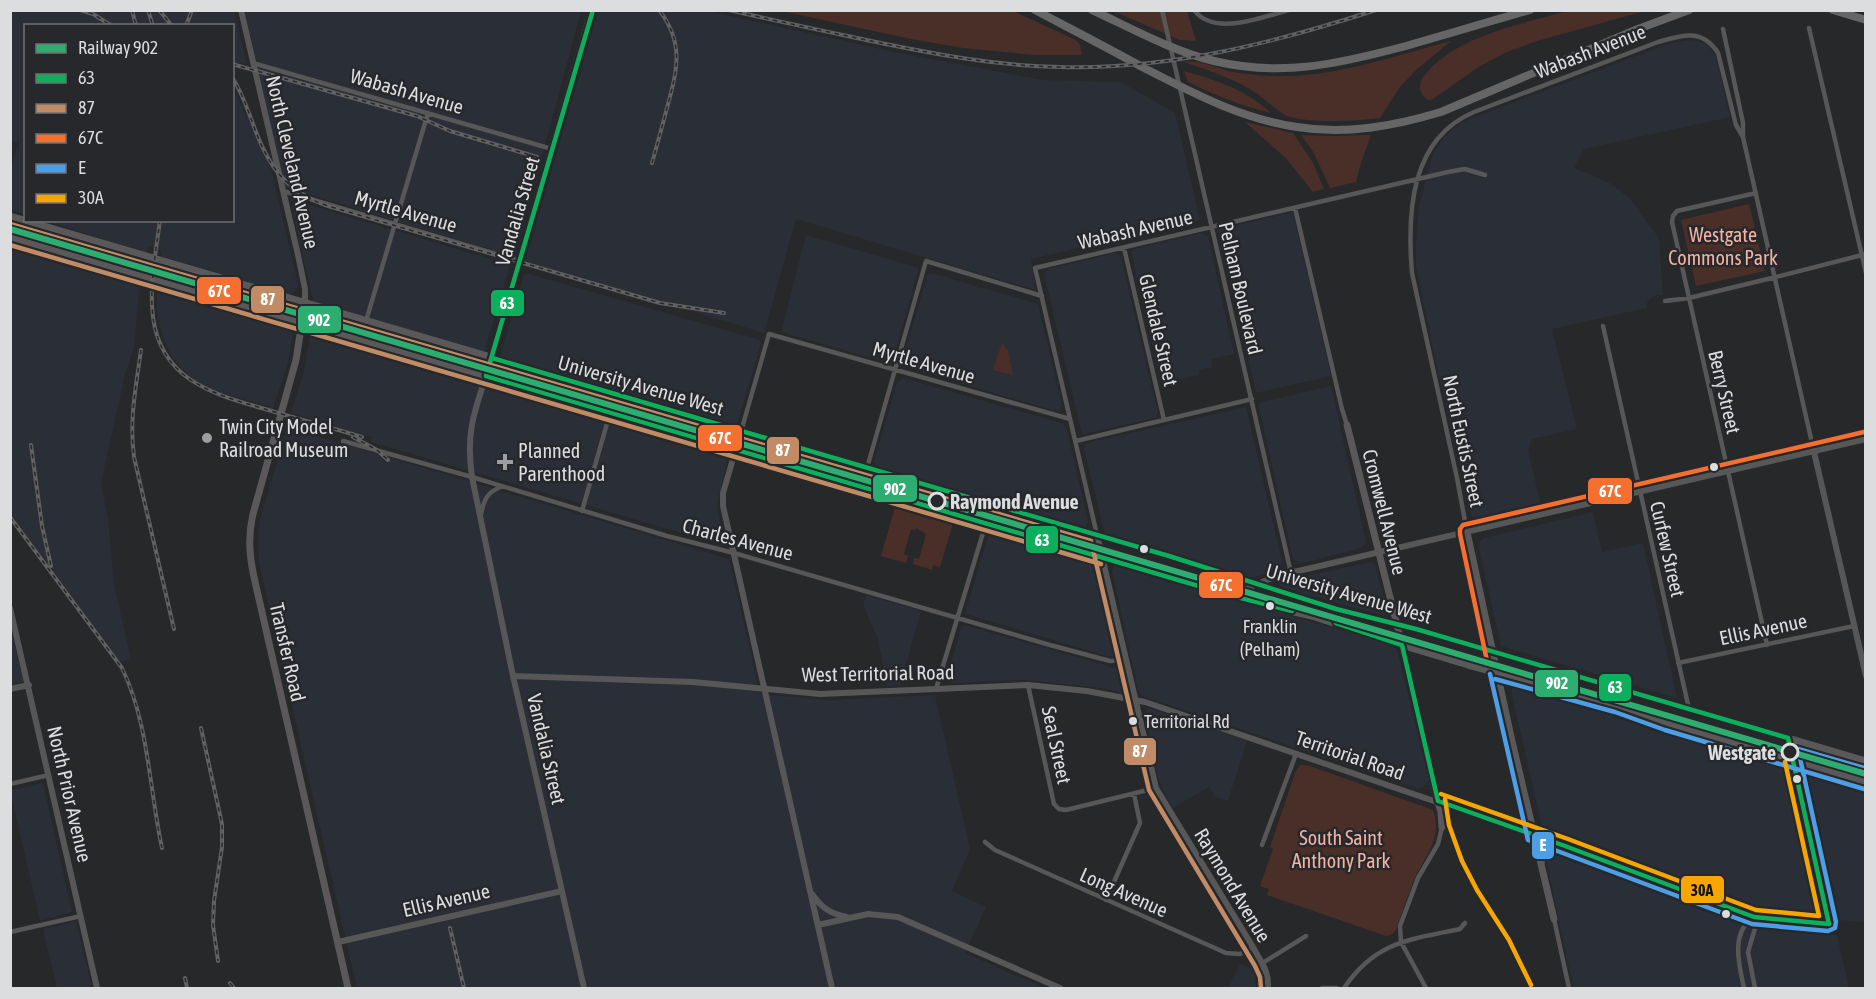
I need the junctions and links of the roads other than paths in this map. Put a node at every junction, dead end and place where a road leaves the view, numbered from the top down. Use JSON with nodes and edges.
{"nodes":[{"id":1,"x":240,"y":10,"type":"edge"},
{"id":2,"x":592,"y":10,"type":"edge"},
{"id":3,"x":1035,"y":10,"type":"edge"},
{"id":4,"x":1092,"y":10,"type":"edge"},
{"id":5,"x":1162,"y":10,"type":"edge"},
{"id":6,"x":1194,"y":10,"type":"edge"},
{"id":7,"x":1289,"y":10,"type":"edge"},
{"id":8,"x":1530,"y":10,"type":"edge"},
{"id":9,"x":1689,"y":10,"type":"edge"},
{"id":10,"x":1833,"y":10,"type":"edge"},
{"id":11,"x":1866,"y":20,"type":"edge"},
{"id":12,"x":1809,"y":28,"type":"dead end"},
{"id":13,"x":1723,"y":29,"type":"dead end"},
{"id":14,"x":253,"y":63,"type":"junction"},
{"id":15,"x":428,"y":112,"type":"junction"},
{"id":16,"x":1743,"y":137,"type":"junction"},
{"id":17,"x":552,"y":149,"type":"junction"},
{"id":18,"x":1485,"y":175,"type":"dead end"},
{"id":19,"x":1417,"y":179,"type":"junction"},
{"id":20,"x":283,"y":191,"type":"junction"},
{"id":21,"x":1756,"y":193,"type":"junction"},
{"id":22,"x":1298,"y":207,"type":"junction"},
{"id":23,"x":30,"y":222,"type":"edge"},
{"id":24,"x":394,"y":224,"type":"junction"},
{"id":25,"x":1211,"y":226,"type":"junction"},
{"id":26,"x":10,"y":237,"type":"edge"},
{"id":27,"x":1124,"y":248,"type":"junction"},
{"id":28,"x":1863,"y":254,"type":"edge"},
{"id":29,"x":520,"y":261,"type":"junction"},
{"id":30,"x":1035,"y":268,"type":"joint"},
{"id":31,"x":1866,"y":273,"type":"edge"},
{"id":32,"x":1776,"y":277,"type":"junction"},
{"id":33,"x":1042,"y":296,"type":"junction"},
{"id":34,"x":1689,"y":298,"type":"junction"},
{"id":35,"x":1665,"y":302,"type":"dead end"},
{"id":36,"x":306,"y":303,"type":"junction"},
{"id":37,"x":366,"y":321,"type":"junction"},
{"id":38,"x":303,"y":323,"type":"junction"},
{"id":39,"x":1603,"y":326,"type":"dead end"},
{"id":40,"x":492,"y":358,"type":"junction"},
{"id":41,"x":895,"y":369,"type":"junction"},
{"id":42,"x":486,"y":376,"type":"junction"},
{"id":43,"x":1252,"y":399,"type":"junction"},
{"id":44,"x":610,"y":413,"type":"junction"},
{"id":45,"x":1070,"y":419,"type":"junction"},
{"id":46,"x":1164,"y":420,"type":"junction"},
{"id":47,"x":1347,"y":425,"type":"joint"},
{"id":48,"x":741,"y":431,"type":"junction"},
{"id":49,"x":1866,"y":439,"type":"edge"},
{"id":50,"x":343,"y":441,"type":"dead end"},
{"id":51,"x":1076,"y":441,"type":"junction"},
{"id":52,"x":737,"y":446,"type":"junction"},
{"id":53,"x":1814,"y":452,"type":"junction"},
{"id":54,"x":867,"y":468,"type":"junction"},
{"id":55,"x":1727,"y":472,"type":"junction"},
{"id":56,"x":472,"y":477,"type":"junction"},
{"id":57,"x":502,"y":486,"type":"junction"},
{"id":58,"x":1640,"y":492,"type":"junction"},
{"id":59,"x":582,"y":511,"type":"junction"},
{"id":60,"x":481,"y":516,"type":"junction"},
{"id":61,"x":986,"y":524,"type":"junction"},
{"id":62,"x":1467,"y":532,"type":"junction"},
{"id":63,"x":1097,"y":535,"type":"junction"},
{"id":64,"x":734,"y":553,"type":"junction"},
{"id":65,"x":1378,"y":553,"type":"junction"},
{"id":66,"x":1103,"y":557,"type":"junction"},
{"id":67,"x":1291,"y":573,"type":"junction"},
{"id":68,"x":1257,"y":584,"type":"junction"},
{"id":69,"x":1229,"y":595,"type":"junction"},
{"id":70,"x":10,"y":608,"type":"edge"},
{"id":71,"x":958,"y":618,"type":"junction"},
{"id":72,"x":1396,"y":623,"type":"junction"},
{"id":73,"x":1854,"y":626,"type":"junction"},
{"id":74,"x":1402,"y":645,"type":"junction"},
{"id":75,"x":1767,"y":645,"type":"junction"},
{"id":76,"x":1493,"y":652,"type":"junction"},
{"id":77,"x":1126,"y":660,"type":"junction"},
{"id":78,"x":1678,"y":663,"type":"junction"},
{"id":79,"x":1497,"y":672,"type":"junction"},
{"id":80,"x":513,"y":676,"type":"junction"},
{"id":81,"x":1866,"y":676,"type":"edge"},
{"id":82,"x":28,"y":685,"type":"junction"},
{"id":83,"x":1028,"y":685,"type":"junction"},
{"id":84,"x":10,"y":689,"type":"edge"},
{"id":85,"x":764,"y":689,"type":"junction"},
{"id":86,"x":936,"y":689,"type":"junction"},
{"id":87,"x":1134,"y":700,"type":"junction"},
{"id":88,"x":1689,"y":709,"type":"junction"},
{"id":89,"x":1788,"y":738,"type":"junction"},
{"id":90,"x":1296,"y":754,"type":"junction"},
{"id":91,"x":1792,"y":760,"type":"junction"},
{"id":92,"x":1866,"y":761,"type":"edge"},
{"id":93,"x":49,"y":775,"type":"junction"},
{"id":94,"x":1866,"y":782,"type":"edge"},
{"id":95,"x":10,"y":784,"type":"edge"},
{"id":96,"x":1156,"y":788,"type":"junction"},
{"id":97,"x":1134,"y":794,"type":"junction"},
{"id":98,"x":1438,"y":801,"type":"junction"},
{"id":99,"x":1442,"y":827,"type":"joint"},
{"id":100,"x":1533,"y":835,"type":"junction"},
{"id":101,"x":985,"y":842,"type":"dead end"},
{"id":102,"x":1262,"y":845,"type":"dead end"},
{"id":103,"x":1565,"y":846,"type":"junction"},
{"id":104,"x":1540,"y":868,"type":"junction"},
{"id":105,"x":562,"y":891,"type":"junction"},
{"id":106,"x":810,"y":891,"type":"junction"},
{"id":107,"x":1106,"y":900,"type":"junction"},
{"id":108,"x":81,"y":916,"type":"junction"},
{"id":109,"x":1754,"y":917,"type":"junction"},
{"id":110,"x":850,"y":918,"type":"junction"},
{"id":111,"x":1554,"y":919,"type":"joint"},
{"id":112,"x":1465,"y":923,"type":"dead end"},
{"id":113,"x":818,"y":925,"type":"junction"},
{"id":114,"x":10,"y":932,"type":"edge"},
{"id":115,"x":1306,"y":936,"type":"dead end"},
{"id":116,"x":338,"y":942,"type":"junction"},
{"id":117,"x":1401,"y":942,"type":"junction"},
{"id":118,"x":1253,"y":947,"type":"junction"},
{"id":119,"x":1261,"y":964,"type":"junction"},
{"id":120,"x":98,"y":988,"type":"edge"},
{"id":121,"x":348,"y":988,"type":"edge"},
{"id":122,"x":584,"y":988,"type":"edge"},
{"id":123,"x":832,"y":988,"type":"edge"},
{"id":124,"x":1060,"y":988,"type":"edge"},
{"id":125,"x":1261,"y":988,"type":"edge"},
{"id":126,"x":1268,"y":988,"type":"edge"},
{"id":127,"x":1322,"y":988,"type":"edge"},
{"id":128,"x":1337,"y":988,"type":"edge"},
{"id":129,"x":1344,"y":988,"type":"edge"},
{"id":130,"x":1426,"y":988,"type":"edge"},
{"id":131,"x":1569,"y":988,"type":"edge"},
{"id":132,"x":1744,"y":988,"type":"edge"},
{"id":133,"x":1755,"y":988,"type":"edge"}],
"edges":[{"from":1,"to":14,"type":"street","name":"North Cleveland Avenue"},
{"from":2,"to":17,"type":"main road","name":"Vandalia Street"},
{"from":3,"to":9,"type":"highway"},
{"from":4,"to":8,"type":"highway"},
{"from":5,"to":25,"type":"street","name":"Pelham Boulevard"},
{"from":6,"to":7,"type":"street"},
{"from":10,"to":11,"type":"highway"},
{"from":12,"to":28,"type":"street"},
{"from":13,"to":16,"type":"street"},
{"from":14,"to":15,"type":"street","name":"Wabash Avenue"},
{"from":14,"to":20,"type":"street","name":"North Cleveland Avenue"},
{"from":15,"to":17,"type":"street","name":"Wabash Avenue"},
{"from":15,"to":24,"type":"street"},
{"from":16,"to":19,"type":"street","name":"Wabash Avenue"},
{"from":16,"to":21,"type":"street"},
{"from":17,"to":29,"type":"main road","name":"Vandalia Street"},
{"from":18,"to":19,"type":"street","name":"Wabash Avenue"},
{"from":19,"to":22,"type":"street","name":"Wabash Avenue"},
{"from":19,"to":62,"type":"street","name":"North Eustis Street"},
{"from":20,"to":24,"type":"street","name":"Myrtle Avenue"},
{"from":20,"to":36,"type":"street","name":"North Cleveland Avenue"},
{"from":21,"to":32,"type":"street"},
{"from":21,"to":34,"type":"street","name":"Berry Street"},
{"from":22,"to":25,"type":"street","name":"Wabash Avenue"},
{"from":22,"to":47,"type":"street","name":"Cromwell Avenue"},
{"from":23,"to":36,"type":"main road","name":"University Avenue West"},
{"from":24,"to":29,"type":"street","name":"Myrtle Avenue"},
{"from":24,"to":37,"type":"street"},
{"from":25,"to":27,"type":"street","name":"Wabash Avenue"},
{"from":25,"to":43,"type":"street","name":"Pelham Boulevard"},
{"from":26,"to":38,"type":"main road","name":"University Avenue West"},
{"from":27,"to":30,"type":"street","name":"Wabash Avenue"},
{"from":27,"to":46,"type":"street","name":"Glendale Street"},
{"from":28,"to":31,"type":"street"},
{"from":28,"to":32,"type":"street"},
{"from":29,"to":40,"type":"main road","name":"Vandalia Street"},
{"from":30,"to":33,"type":"street","name":"Raymond Avenue"},
{"from":32,"to":34,"type":"street"},
{"from":32,"to":53,"type":"street"},
{"from":33,"to":41,"type":"street"},
{"from":33,"to":45,"type":"street","name":"Raymond Avenue"},
{"from":34,"to":35,"type":"street"},
{"from":34,"to":55,"type":"street","name":"Berry Street"},
{"from":36,"to":37,"type":"main road","name":"University Avenue West"},
{"from":36,"to":38,"type":"main road","name":"North Cleveland Avenue"},
{"from":37,"to":40,"type":"main road","name":"University Avenue West"},
{"from":38,"to":42,"type":"main road","name":"University Avenue West"},
{"from":38,"to":116,"type":"main road","name":"Transfer Road"},
{"from":39,"to":58,"type":"street","name":"Curfew Street"},
{"from":40,"to":42,"type":"main road","name":"Vandalia Street"},
{"from":40,"to":48,"type":"main road","name":"University Avenue West"},
{"from":41,"to":45,"type":"street","name":"Myrtle Avenue"},
{"from":41,"to":48,"type":"street","name":"Myrtle Avenue"},
{"from":41,"to":54,"type":"street"},
{"from":42,"to":44,"type":"main road","name":"University Avenue West"},
{"from":42,"to":56,"type":"street","name":"Vandalia Street"},
{"from":43,"to":46,"type":"street"},
{"from":43,"to":67,"type":"street","name":"Pelham Boulevard"},
{"from":44,"to":52,"type":"main road","name":"University Avenue West"},
{"from":44,"to":59,"type":"street"},
{"from":45,"to":51,"type":"street","name":"Raymond Avenue"},
{"from":46,"to":51,"type":"street"},
{"from":47,"to":65,"type":"main road","name":"Cromwell Avenue"},
{"from":48,"to":52,"type":"street"},
{"from":48,"to":54,"type":"main road","name":"University Avenue West"},
{"from":49,"to":53,"type":"street"},
{"from":50,"to":56,"type":"street","name":"Charles Avenue"},
{"from":51,"to":63,"type":"street","name":"Raymond Avenue"},
{"from":52,"to":61,"type":"main road","name":"University Avenue West"},
{"from":52,"to":64,"type":"street"},
{"from":53,"to":55,"type":"street"},
{"from":53,"to":73,"type":"street"},
{"from":54,"to":63,"type":"main road","name":"University Avenue West"},
{"from":55,"to":58,"type":"street"},
{"from":55,"to":75,"type":"street","name":"Berry Street"},
{"from":56,"to":57,"type":"street","name":"Charles Avenue"},
{"from":56,"to":60,"type":"street","name":"Vandalia Street"},
{"from":57,"to":59,"type":"street","name":"Charles Avenue"},
{"from":57,"to":60,"type":"street"},
{"from":58,"to":62,"type":"street"},
{"from":58,"to":78,"type":"street","name":"Curfew Street"},
{"from":59,"to":64,"type":"street","name":"Charles Avenue"},
{"from":60,"to":80,"type":"street","name":"Vandalia Street"},
{"from":61,"to":66,"type":"main road","name":"University Avenue West"},
{"from":61,"to":71,"type":"street"},
{"from":62,"to":65,"type":"street"},
{"from":62,"to":76,"type":"main road","name":"North Eustis Street"},
{"from":63,"to":66,"type":"street","name":"Raymond Avenue"},
{"from":63,"to":68,"type":"main road","name":"University Avenue West"},
{"from":64,"to":71,"type":"street","name":"Charles Avenue"},
{"from":64,"to":85,"type":"street"},
{"from":65,"to":67,"type":"street"},
{"from":65,"to":72,"type":"main road","name":"Cromwell Avenue"},
{"from":66,"to":69,"type":"main road","name":"University Avenue West"},
{"from":66,"to":77,"type":"street","name":"Raymond Avenue"},
{"from":67,"to":68,"type":"street"},
{"from":68,"to":69,"type":"street"},
{"from":68,"to":72,"type":"main road","name":"University Avenue West"},
{"from":69,"to":74,"type":"main road","name":"University Avenue West"},
{"from":70,"to":82,"type":"street","name":"North Prior Avenue"},
{"from":71,"to":77,"type":"street","name":"Charles Avenue"},
{"from":71,"to":86,"type":"street"},
{"from":72,"to":74,"type":"main road","name":"Cromwell Avenue"},
{"from":72,"to":76,"type":"main road","name":"University Avenue West"},
{"from":73,"to":75,"type":"street","name":"Ellis Avenue"},
{"from":73,"to":81,"type":"street"},
{"from":74,"to":79,"type":"main road","name":"University Avenue West"},
{"from":74,"to":98,"type":"main road","name":"Cromwell Avenue"},
{"from":75,"to":78,"type":"street","name":"Ellis Avenue"},
{"from":76,"to":79,"type":"main road","name":"North Eustis Street"},
{"from":76,"to":88,"type":"main road","name":"University Avenue West"},
{"from":77,"to":87,"type":"street","name":"Raymond Avenue"},
{"from":78,"to":88,"type":"street","name":"Curfew Street"},
{"from":79,"to":91,"type":"main road","name":"University Avenue West"},
{"from":79,"to":100,"type":"main road","name":"North Eustis Street"},
{"from":80,"to":85,"type":"street","name":"West Territorial Road"},
{"from":80,"to":105,"type":"street","name":"Vandalia Street"},
{"from":82,"to":84,"type":"street"},
{"from":82,"to":93,"type":"street","name":"North Prior Avenue"},
{"from":83,"to":86,"type":"street","name":"West Territorial Road"},
{"from":83,"to":87,"type":"street","name":"West Territorial Road"},
{"from":83,"to":97,"type":"street","name":"Seal Street"},
{"from":85,"to":86,"type":"street","name":"West Territorial Road"},
{"from":85,"to":106,"type":"street"},
{"from":87,"to":90,"type":"street","name":"Territorial Road"},
{"from":87,"to":96,"type":"street","name":"Raymond Avenue"},
{"from":88,"to":89,"type":"main road","name":"University Avenue West"},
{"from":89,"to":91,"type":"street"},
{"from":89,"to":92,"type":"main road","name":"University Avenue West"},
{"from":90,"to":98,"type":"street","name":"Territorial Road"},
{"from":90,"to":102,"type":"street"},
{"from":91,"to":94,"type":"main road","name":"University Avenue West"},
{"from":91,"to":109,"type":"street","name":"Territorial Road"},
{"from":93,"to":95,"type":"street"},
{"from":93,"to":108,"type":"street","name":"North Prior Avenue"},
{"from":96,"to":97,"type":"street"},
{"from":96,"to":118,"type":"street","name":"Raymond Avenue"},
{"from":97,"to":107,"type":"street"},
{"from":98,"to":99,"type":"main road","name":"Cromwell Avenue"},
{"from":98,"to":100,"type":"street","name":"Territorial Road"},
{"from":99,"to":117,"type":"street","name":"Cromwell Avenue"},
{"from":100,"to":103,"type":"street","name":"Territorial Road"},
{"from":100,"to":104,"type":"main road","name":"North Eustis Street"},
{"from":101,"to":107,"type":"street","name":"Long Avenue"},
{"from":103,"to":104,"type":"street"},
{"from":103,"to":109,"type":"street","name":"Territorial Road"},
{"from":104,"to":111,"type":"main road","name":"North Eustis Street"},
{"from":105,"to":116,"type":"street","name":"Ellis Avenue"},
{"from":105,"to":122,"type":"street","name":"Vandalia Street"},
{"from":106,"to":110,"type":"street"},
{"from":106,"to":113,"type":"street"},
{"from":107,"to":118,"type":"street","name":"Long Avenue"},
{"from":108,"to":114,"type":"street"},
{"from":108,"to":120,"type":"street","name":"North Prior Avenue"},
{"from":109,"to":132,"type":"street"},
{"from":109,"to":133,"type":"street"},
{"from":110,"to":113,"type":"street"},
{"from":110,"to":124,"type":"street"},
{"from":111,"to":131,"type":"street","name":"North Eustis Street"},
{"from":112,"to":117,"type":"street"},
{"from":113,"to":123,"type":"street"},
{"from":115,"to":119,"type":"street"},
{"from":116,"to":121,"type":"main road","name":"Transfer Road"},
{"from":117,"to":129,"type":"street"},
{"from":117,"to":130,"type":"street"},
{"from":118,"to":119,"type":"street","name":"Raymond Avenue"},
{"from":119,"to":125,"type":"street","name":"Raymond Avenue"},
{"from":119,"to":126,"type":"street","name":"Raymond Avenue"},
{"from":127,"to":128,"type":"street"}]}
